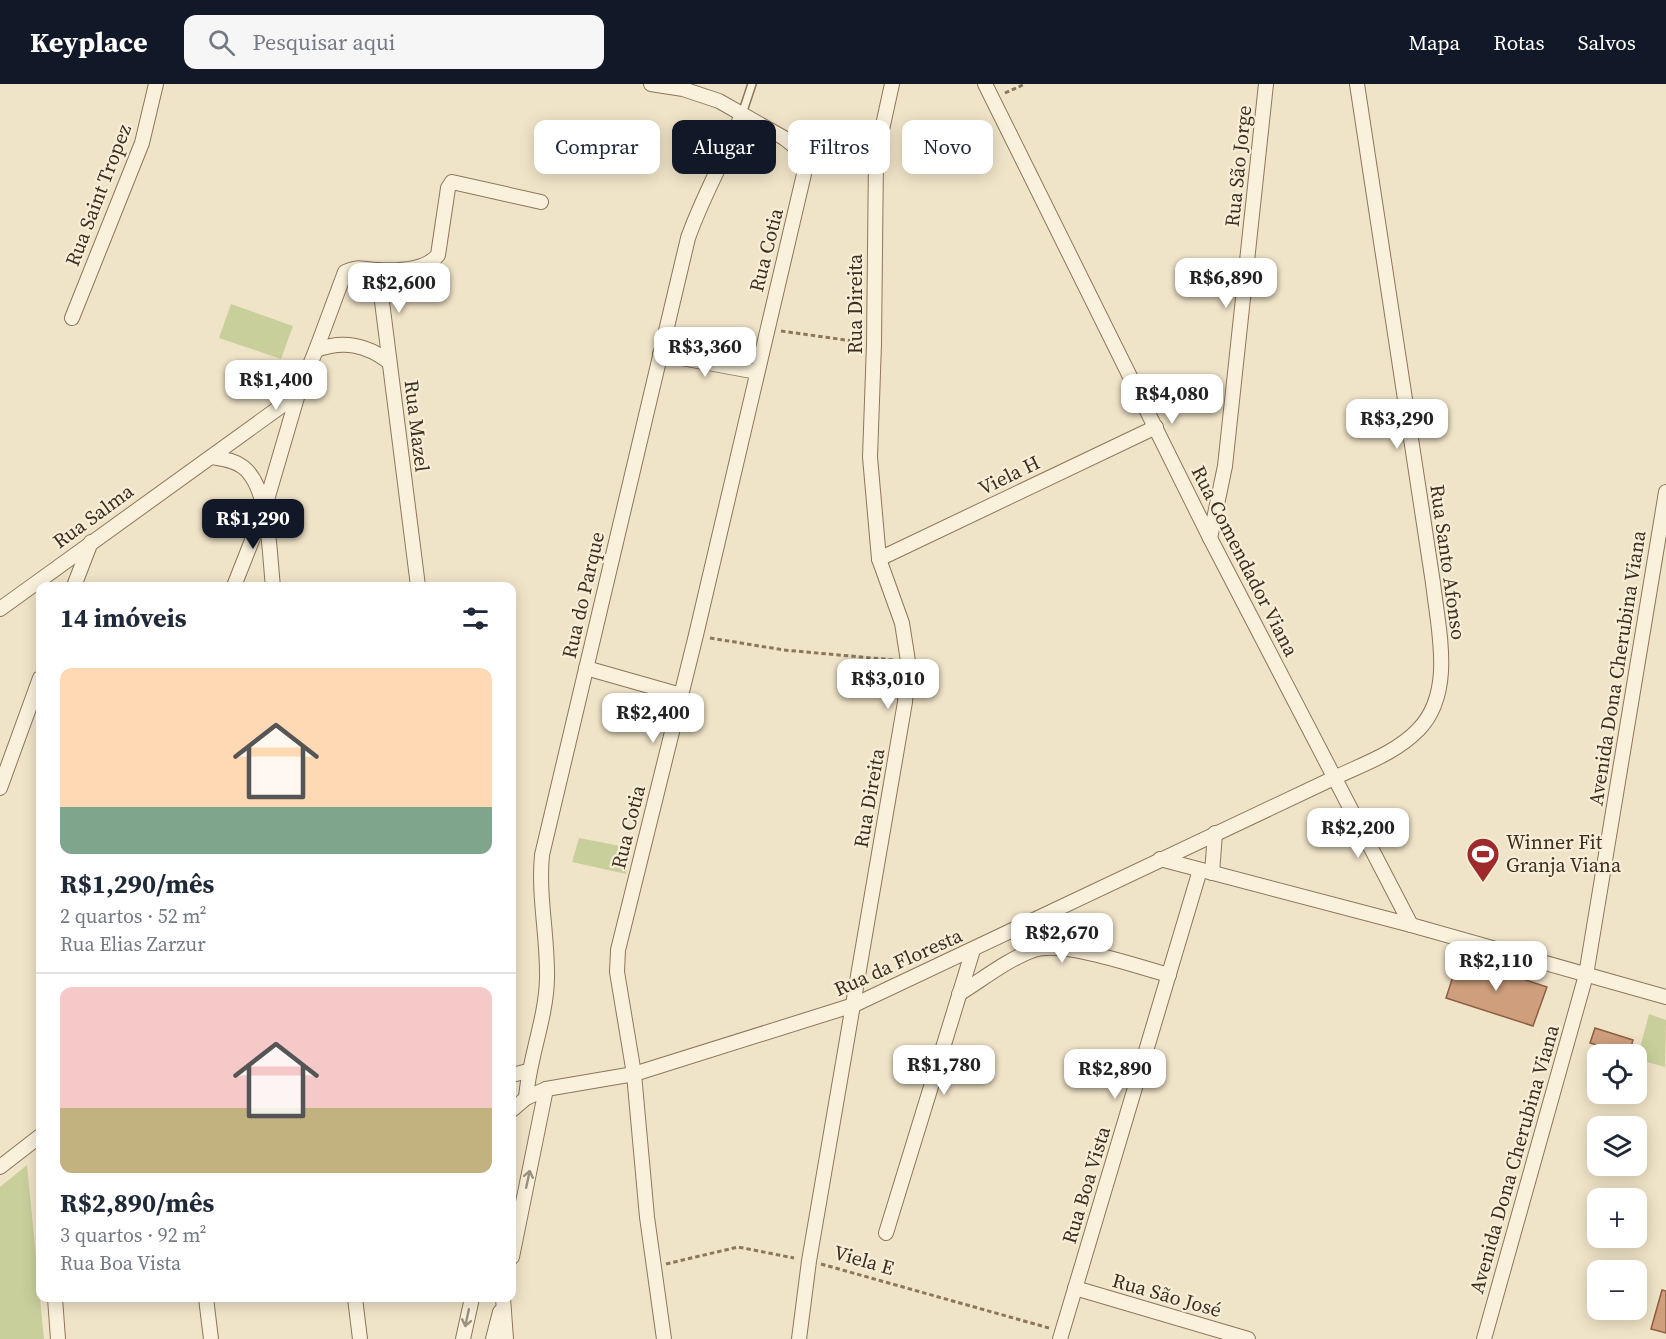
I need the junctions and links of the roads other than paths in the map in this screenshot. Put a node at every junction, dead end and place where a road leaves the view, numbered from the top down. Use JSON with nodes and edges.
{"nodes":[{"id":1,"x":156,"y":84,"type":"edge"},
{"id":2,"x":651,"y":84,"type":"edge"},
{"id":3,"x":752,"y":84,"type":"edge"},
{"id":4,"x":892,"y":84,"type":"edge"},
{"id":5,"x":985,"y":84,"type":"edge"},
{"id":6,"x":1266,"y":84,"type":"edge"},
{"id":7,"x":1357,"y":84,"type":"edge"},
{"id":8,"x":742,"y":114,"type":"junction"},
{"id":9,"x":884,"y":120,"type":"edge"},
{"id":10,"x":788,"y":141,"type":"edge"},
{"id":11,"x":804,"y":174,"type":"edge"},
{"id":12,"x":876,"y":174,"type":"edge"},
{"id":13,"x":541,"y":202,"type":"dead end"},
{"id":14,"x":378,"y":270,"type":"junction"},
{"id":15,"x":72,"y":318,"type":"dead end"},
{"id":16,"x":316,"y":350,"type":"junction"},
{"id":17,"x":660,"y":354,"type":"junction"},
{"id":18,"x":389,"y":362,"type":"junction"},
{"id":19,"x":757,"y":372,"type":"junction"},
{"id":20,"x":298,"y":394,"type":"junction"},
{"id":21,"x":1156,"y":427,"type":"junction"},
{"id":22,"x":212,"y":458,"type":"junction"},
{"id":23,"x":1666,"y":492,"type":"edge"},
{"id":24,"x":264,"y":510,"type":"junction"},
{"id":25,"x":1210,"y":538,"type":"junction"},
{"id":26,"x":91,"y":542,"type":"junction"},
{"id":27,"x":879,"y":559,"type":"junction"},
{"id":28,"x":1660,"y":561,"type":"edge"},
{"id":29,"x":36,"y":582,"type":"edge"},
{"id":30,"x":37,"y":582,"type":"edge"},
{"id":31,"x":76,"y":582,"type":"edge"},
{"id":32,"x":236,"y":582,"type":"edge"},
{"id":33,"x":273,"y":582,"type":"edge"},
{"id":34,"x":417,"y":582,"type":"edge"},
{"id":35,"x":0,"y":609,"type":"edge"},
{"id":36,"x":586,"y":668,"type":"junction"},
{"id":37,"x":36,"y":689,"type":"edge"},
{"id":38,"x":681,"y":695,"type":"junction"},
{"id":39,"x":1334,"y":778,"type":"junction"},
{"id":40,"x":0,"y":788,"type":"edge"},
{"id":41,"x":1215,"y":833,"type":"junction"},
{"id":42,"x":1160,"y":859,"type":"junction"},
{"id":43,"x":1206,"y":872,"type":"junction"},
{"id":44,"x":1411,"y":925,"type":"junction"},
{"id":45,"x":973,"y":950,"type":"junction"},
{"id":46,"x":1169,"y":975,"type":"junction"},
{"id":47,"x":1586,"y":975,"type":"junction"},
{"id":48,"x":959,"y":994,"type":"junction"},
{"id":49,"x":1666,"y":998,"type":"edge"},
{"id":50,"x":854,"y":1005,"type":"junction"},
{"id":51,"x":528,"y":1071,"type":"junction"},
{"id":52,"x":516,"y":1074,"type":"edge"},
{"id":53,"x":634,"y":1074,"type":"junction"},
{"id":54,"x":546,"y":1089,"type":"junction"},
{"id":55,"x":526,"y":1098,"type":"junction"},
{"id":56,"x":516,"y":1107,"type":"edge"},
{"id":57,"x":36,"y":1140,"type":"edge"},
{"id":58,"x":0,"y":1167,"type":"edge"},
{"id":59,"x":886,"y":1233,"type":"dead end"},
{"id":60,"x":516,"y":1237,"type":"edge"},
{"id":61,"x":1075,"y":1288,"type":"junction"},
{"id":62,"x":55,"y":1302,"type":"edge"},
{"id":63,"x":206,"y":1302,"type":"edge"},
{"id":64,"x":355,"y":1302,"type":"edge"},
{"id":65,"x":471,"y":1302,"type":"edge"},
{"id":66,"x":502,"y":1302,"type":"edge"},
{"id":67,"x":503,"y":1302,"type":"edge"},
{"id":68,"x":1061,"y":1335,"type":"edge"},
{"id":69,"x":58,"y":1339,"type":"edge"},
{"id":70,"x":211,"y":1339,"type":"edge"},
{"id":71,"x":360,"y":1339,"type":"edge"},
{"id":72,"x":463,"y":1339,"type":"edge"},
{"id":73,"x":493,"y":1339,"type":"edge"},
{"id":74,"x":506,"y":1339,"type":"edge"},
{"id":75,"x":664,"y":1339,"type":"edge"},
{"id":76,"x":799,"y":1339,"type":"edge"},
{"id":77,"x":1248,"y":1339,"type":"edge"},
{"id":78,"x":1484,"y":1339,"type":"edge"}],
"edges":[{"from":1,"to":15,"type":"street","name":"Rua Saint Tropez"},
{"from":2,"to":8,"type":"street"},
{"from":3,"to":8,"type":"lane"},
{"from":4,"to":9,"type":"street","name":"Rua Direita"},
{"from":5,"to":21,"type":"street","name":"Rua Comendador Viana"},
{"from":6,"to":25,"type":"street","name":"Rua São Jorge"},
{"from":7,"to":39,"type":"street","name":"Rua Santo Afonso"},
{"from":8,"to":10,"type":"street"},
{"from":8,"to":17,"type":"street","name":"Rua do Parque"},
{"from":11,"to":19,"type":"street","name":"Rua Cotia"},
{"from":12,"to":27,"type":"street","name":"Rua Direita"},
{"from":13,"to":14,"type":"street"},
{"from":14,"to":16,"type":"street"},
{"from":14,"to":18,"type":"street","name":"Rua Mazel"},
{"from":16,"to":18,"type":"street"},
{"from":16,"to":20,"type":"street"},
{"from":17,"to":19,"type":"street"},
{"from":17,"to":36,"type":"street","name":"Rua do Parque"},
{"from":18,"to":34,"type":"street","name":"Rua Mazel"},
{"from":19,"to":38,"type":"street","name":"Rua Cotia"},
{"from":20,"to":22,"type":"street","name":"Rua Salma"},
{"from":20,"to":24,"type":"street"},
{"from":21,"to":25,"type":"street","name":"Rua Comendador Viana"},
{"from":21,"to":27,"type":"street","name":"Viela H"},
{"from":22,"to":24,"type":"street"},
{"from":22,"to":26,"type":"street","name":"Rua Salma"},
{"from":23,"to":28,"type":"street","name":"Avenida Dona Cherubina Viana"},
{"from":24,"to":32,"type":"street"},
{"from":24,"to":33,"type":"street"},
{"from":25,"to":39,"type":"street","name":"Rua Comendador Viana"},
{"from":26,"to":30,"type":"street","name":"Rua Salma"},
{"from":26,"to":31,"type":"street"},
{"from":27,"to":50,"type":"street","name":"Rua Direita"},
{"from":28,"to":47,"type":"street","name":"Avenida Dona Cherubina Viana"},
{"from":29,"to":35,"type":"street","name":"Rua Salma"},
{"from":36,"to":38,"type":"street"},
{"from":36,"to":51,"type":"street","name":"Rua do Parque"},
{"from":37,"to":40,"type":"street"},
{"from":38,"to":53,"type":"street","name":"Rua Cotia"},
{"from":39,"to":41,"type":"street","name":"Rua da Floresta"},
{"from":39,"to":44,"type":"street","name":"Rua Comendador Viana"},
{"from":41,"to":42,"type":"street","name":"Rua da Floresta"},
{"from":41,"to":43,"type":"street","name":"Rua Boa Vista"},
{"from":42,"to":43,"type":"street"},
{"from":42,"to":45,"type":"street","name":"Rua da Floresta"},
{"from":43,"to":44,"type":"street"},
{"from":43,"to":46,"type":"street","name":"Rua Boa Vista"},
{"from":44,"to":47,"type":"street"},
{"from":45,"to":48,"type":"street"},
{"from":45,"to":50,"type":"street","name":"Rua da Floresta"},
{"from":46,"to":48,"type":"street"},
{"from":46,"to":61,"type":"street","name":"Rua Boa Vista"},
{"from":47,"to":49,"type":"street"},
{"from":47,"to":78,"type":"street","name":"Avenida Dona Cherubina Viana"},
{"from":48,"to":59,"type":"street"},
{"from":50,"to":53,"type":"street","name":"Rua da Floresta"},
{"from":50,"to":76,"type":"street","name":"Rua Direita"},
{"from":51,"to":52,"type":"street"},
{"from":51,"to":55,"type":"street","name":"Rua do Parque"},
{"from":53,"to":54,"type":"street","name":"Rua da Floresta"},
{"from":53,"to":75,"type":"street","name":"Rua Cotia"},
{"from":54,"to":55,"type":"street","name":"Rua da Floresta"},
{"from":60,"to":54,"type":"street","one_way":true},
{"from":55,"to":56,"type":"street","name":"Rua da Floresta"},
{"from":57,"to":58,"type":"street"},
{"from":61,"to":68,"type":"street","name":"Rua Boa Vista"},
{"from":61,"to":77,"type":"street","name":"Rua São José"},
{"from":62,"to":69,"type":"street"},
{"from":63,"to":70,"type":"street"},
{"from":64,"to":71,"type":"street"},
{"from":65,"to":72,"type":"street","one_way":true},
{"from":66,"to":73,"type":"street"},
{"from":67,"to":74,"type":"street"}]}
